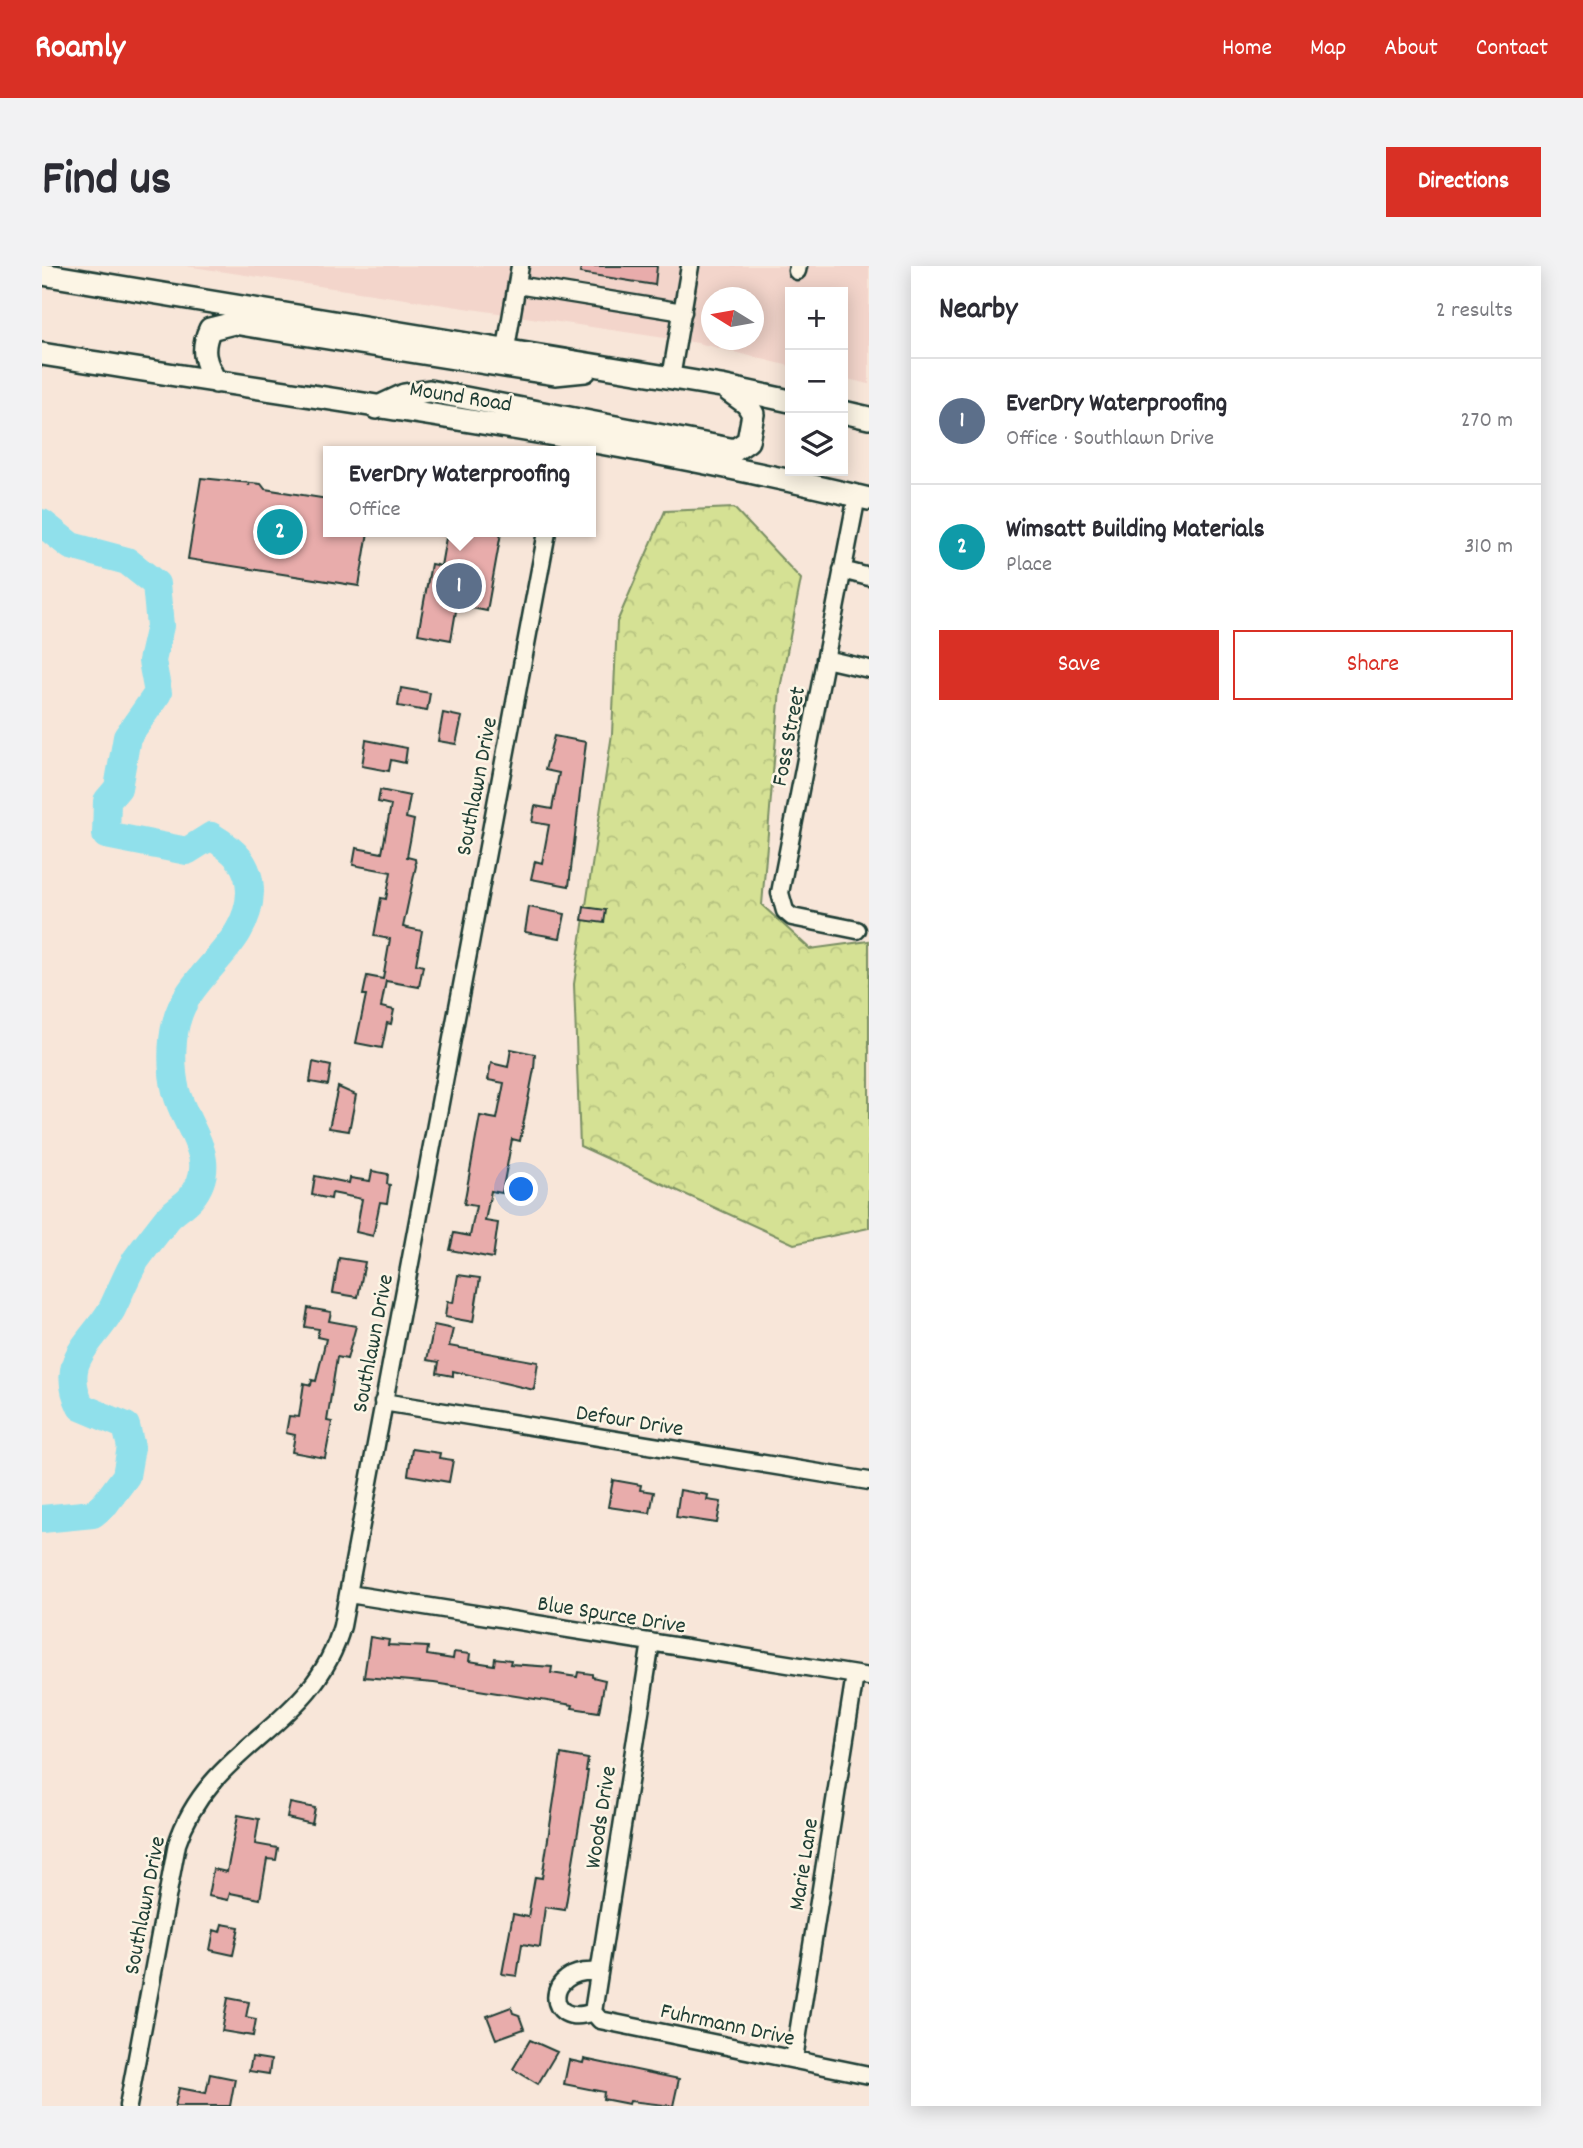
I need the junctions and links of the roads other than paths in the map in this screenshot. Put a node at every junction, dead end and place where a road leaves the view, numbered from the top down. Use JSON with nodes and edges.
{"nodes":[{"id":1,"x":520,"y":266,"type":"edge"},
{"id":2,"x":691,"y":266,"type":"edge"},
{"id":3,"x":42,"y":274,"type":"edge"},
{"id":4,"x":97,"y":274,"type":"edge"},
{"id":5,"x":517,"y":285,"type":"junction"},
{"id":6,"x":683,"y":312,"type":"junction"},
{"id":7,"x":42,"y":354,"type":"edge"},
{"id":8,"x":504,"y":358,"type":"junction"},
{"id":9,"x":671,"y":378,"type":"junction"},
{"id":10,"x":216,"y":382,"type":"junction"},
{"id":11,"x":721,"y":386,"type":"junction"},
{"id":12,"x":785,"y":400,"type":"edge"},
{"id":13,"x":376,"y":408,"type":"junction"},
{"id":14,"x":847,"y":413,"type":"edge"},
{"id":15,"x":869,"y":418,"type":"edge"},
{"id":16,"x":564,"y":445,"type":"edge"},
{"id":17,"x":596,"y":449,"type":"edge"},
{"id":18,"x":863,"y":498,"type":"edge"},
{"id":19,"x":546,"y":537,"type":"edge"},
{"id":20,"x":842,"y":570,"type":"junction"},
{"id":21,"x":869,"y":577,"type":"edge"},
{"id":22,"x":825,"y":659,"type":"junction"},
{"id":23,"x":869,"y":669,"type":"edge"},
{"id":24,"x":857,"y":930,"type":"dead end"},
{"id":25,"x":383,"y":1402,"type":"junction"},
{"id":26,"x":869,"y":1481,"type":"edge"},
{"id":27,"x":349,"y":1594,"type":"junction"},
{"id":28,"x":651,"y":1642,"type":"junction"},
{"id":29,"x":862,"y":1676,"type":"edge"},
{"id":30,"x":597,"y":1972,"type":"junction"},
{"id":31,"x":593,"y":2006,"type":"junction"},
{"id":32,"x":794,"y":2059,"type":"junction"},
{"id":33,"x":869,"y":2075,"type":"edge"},
{"id":34,"x":128,"y":2106,"type":"edge"}],
"edges":[{"from":1,"to":5,"type":"street"},
{"from":2,"to":6,"type":"street"},
{"from":3,"to":4,"type":"main road"},
{"from":4,"to":8,"type":"main road"},
{"from":5,"to":6,"type":"street"},
{"from":5,"to":8,"type":"street"},
{"from":6,"to":9,"type":"street"},
{"from":7,"to":10,"type":"main road","name":"Mound Road"},
{"from":8,"to":9,"type":"main road"},
{"from":8,"to":10,"type":"main road"},
{"from":9,"to":11,"type":"main road"},
{"from":10,"to":13,"type":"main road","name":"Mound Road"},
{"from":11,"to":12,"type":"main road"},
{"from":11,"to":13,"type":"main road"},
{"from":13,"to":16,"type":"main road","name":"Mound Road"},
{"from":14,"to":15,"type":"main road"},
{"from":17,"to":18,"type":"main road","name":"Mound Road"},
{"from":18,"to":20,"type":"street","name":"Foss Street"},
{"from":19,"to":25,"type":"street","name":"Southlawn Drive"},
{"from":20,"to":21,"type":"street"},
{"from":20,"to":22,"type":"street","name":"Foss Street"},
{"from":22,"to":23,"type":"street"},
{"from":22,"to":24,"type":"street","name":"Foss Street"},
{"from":25,"to":26,"type":"street","name":"Defour Drive"},
{"from":25,"to":27,"type":"street","name":"Southlawn Drive"},
{"from":27,"to":28,"type":"street","name":"Blue Spurce Drive"},
{"from":27,"to":34,"type":"street","name":"Southlawn Drive"},
{"from":28,"to":29,"type":"street","name":"Blue Spurce Drive"},
{"from":28,"to":30,"type":"street","name":"Woods Drive"},
{"from":29,"to":32,"type":"street","name":"Marie Lane"},
{"from":30,"to":31,"type":"street","name":"Woods Drive"},
{"from":30,"to":31,"type":"street","name":"Fuhrmann Drive"},
{"from":31,"to":32,"type":"street","name":"Fuhrmann Drive"},
{"from":32,"to":33,"type":"street","name":"Fuhrmann Drive"}]}
